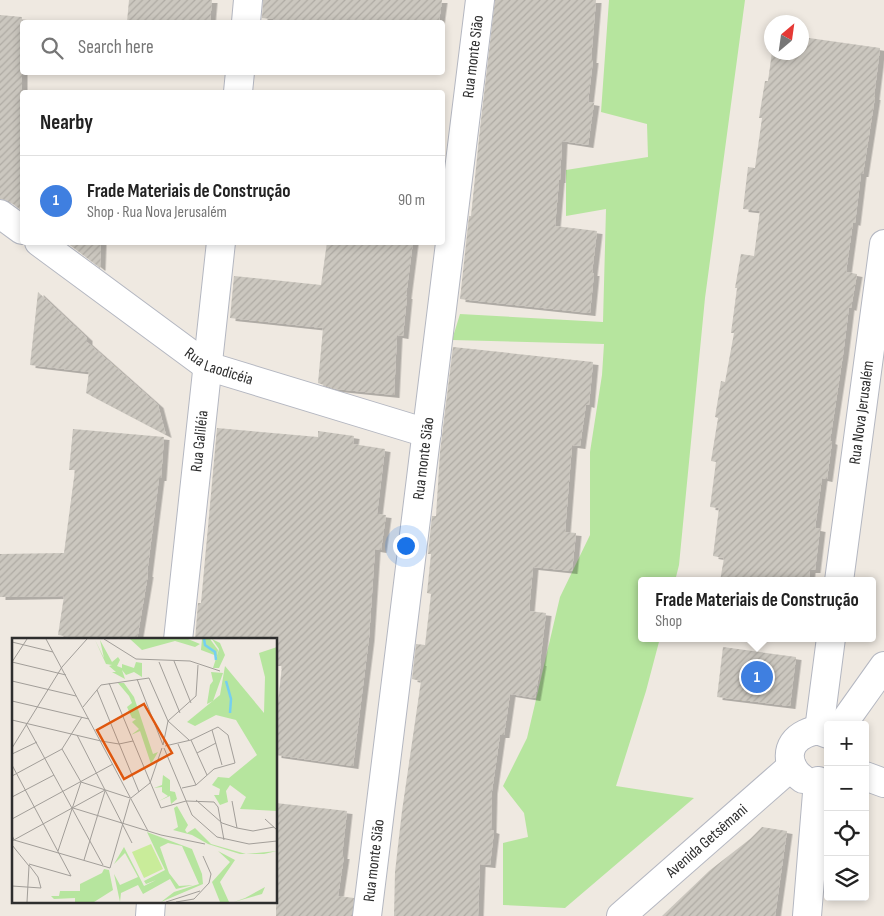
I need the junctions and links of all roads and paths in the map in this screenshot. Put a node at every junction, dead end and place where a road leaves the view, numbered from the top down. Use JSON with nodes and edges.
{"nodes":[{"id":1,"x":248,"y":0,"type":"edge"},
{"id":2,"x":480,"y":0,"type":"edge"},
{"id":3,"x":246,"y":20,"type":"edge"},
{"id":4,"x":240,"y":75,"type":"edge"},
{"id":5,"x":238,"y":90,"type":"edge"},
{"id":6,"x":0,"y":214,"type":"edge"},
{"id":7,"x":20,"y":229,"type":"edge"},
{"id":8,"x":884,"y":244,"type":"edge"},
{"id":9,"x":43,"y":245,"type":"edge"},
{"id":10,"x":221,"y":245,"type":"edge"},
{"id":11,"x":207,"y":366,"type":"junction"},
{"id":12,"x":427,"y":433,"type":"junction"},
{"id":13,"x":840,"y":577,"type":"edge"},
{"id":14,"x":178,"y":638,"type":"edge"},
{"id":15,"x":831,"y":642,"type":"edge"},
{"id":16,"x":884,"y":666,"type":"edge"},
{"id":17,"x":830,"y":721,"type":"edge"},
{"id":18,"x":838,"y":721,"type":"edge"},
{"id":19,"x":824,"y":731,"type":"edge"},
{"id":20,"x":792,"y":766,"type":"junction"},
{"id":21,"x":869,"y":777,"type":"edge"},
{"id":22,"x":823,"y":780,"type":"edge"},
{"id":23,"x":884,"y":783,"type":"edge"},
{"id":24,"x":367,"y":916,"type":"edge"},
{"id":25,"x":621,"y":916,"type":"edge"},
{"id":26,"x":807,"y":916,"type":"edge"}],
"edges":[{"from":1,"to":3,"type":"street"},
{"from":2,"to":12,"type":"street","name":"Rua monte Sião"},
{"from":4,"to":5,"type":"street"},
{"from":6,"to":7,"type":"street"},
{"from":8,"to":13,"type":"street","name":"Rua Nova Jerusalém"},
{"from":9,"to":11,"type":"street","name":"Rua Laodicéia"},
{"from":10,"to":11,"type":"street","name":"Rua Galiléia"},
{"from":11,"to":12,"type":"street","name":"Rua Laodicéia"},
{"from":11,"to":14,"type":"street","name":"Rua Galiléia"},
{"from":12,"to":24,"type":"street","name":"Rua monte Sião"},
{"from":15,"to":17,"type":"street"},
{"from":16,"to":18,"type":"street"},
{"from":19,"to":20,"type":"street"},
{"from":20,"to":22,"type":"street"},
{"from":20,"to":25,"type":"street","name":"Avenida Getsêmani"},
{"from":21,"to":23,"type":"street"},
{"from":22,"to":26,"type":"street"}]}
